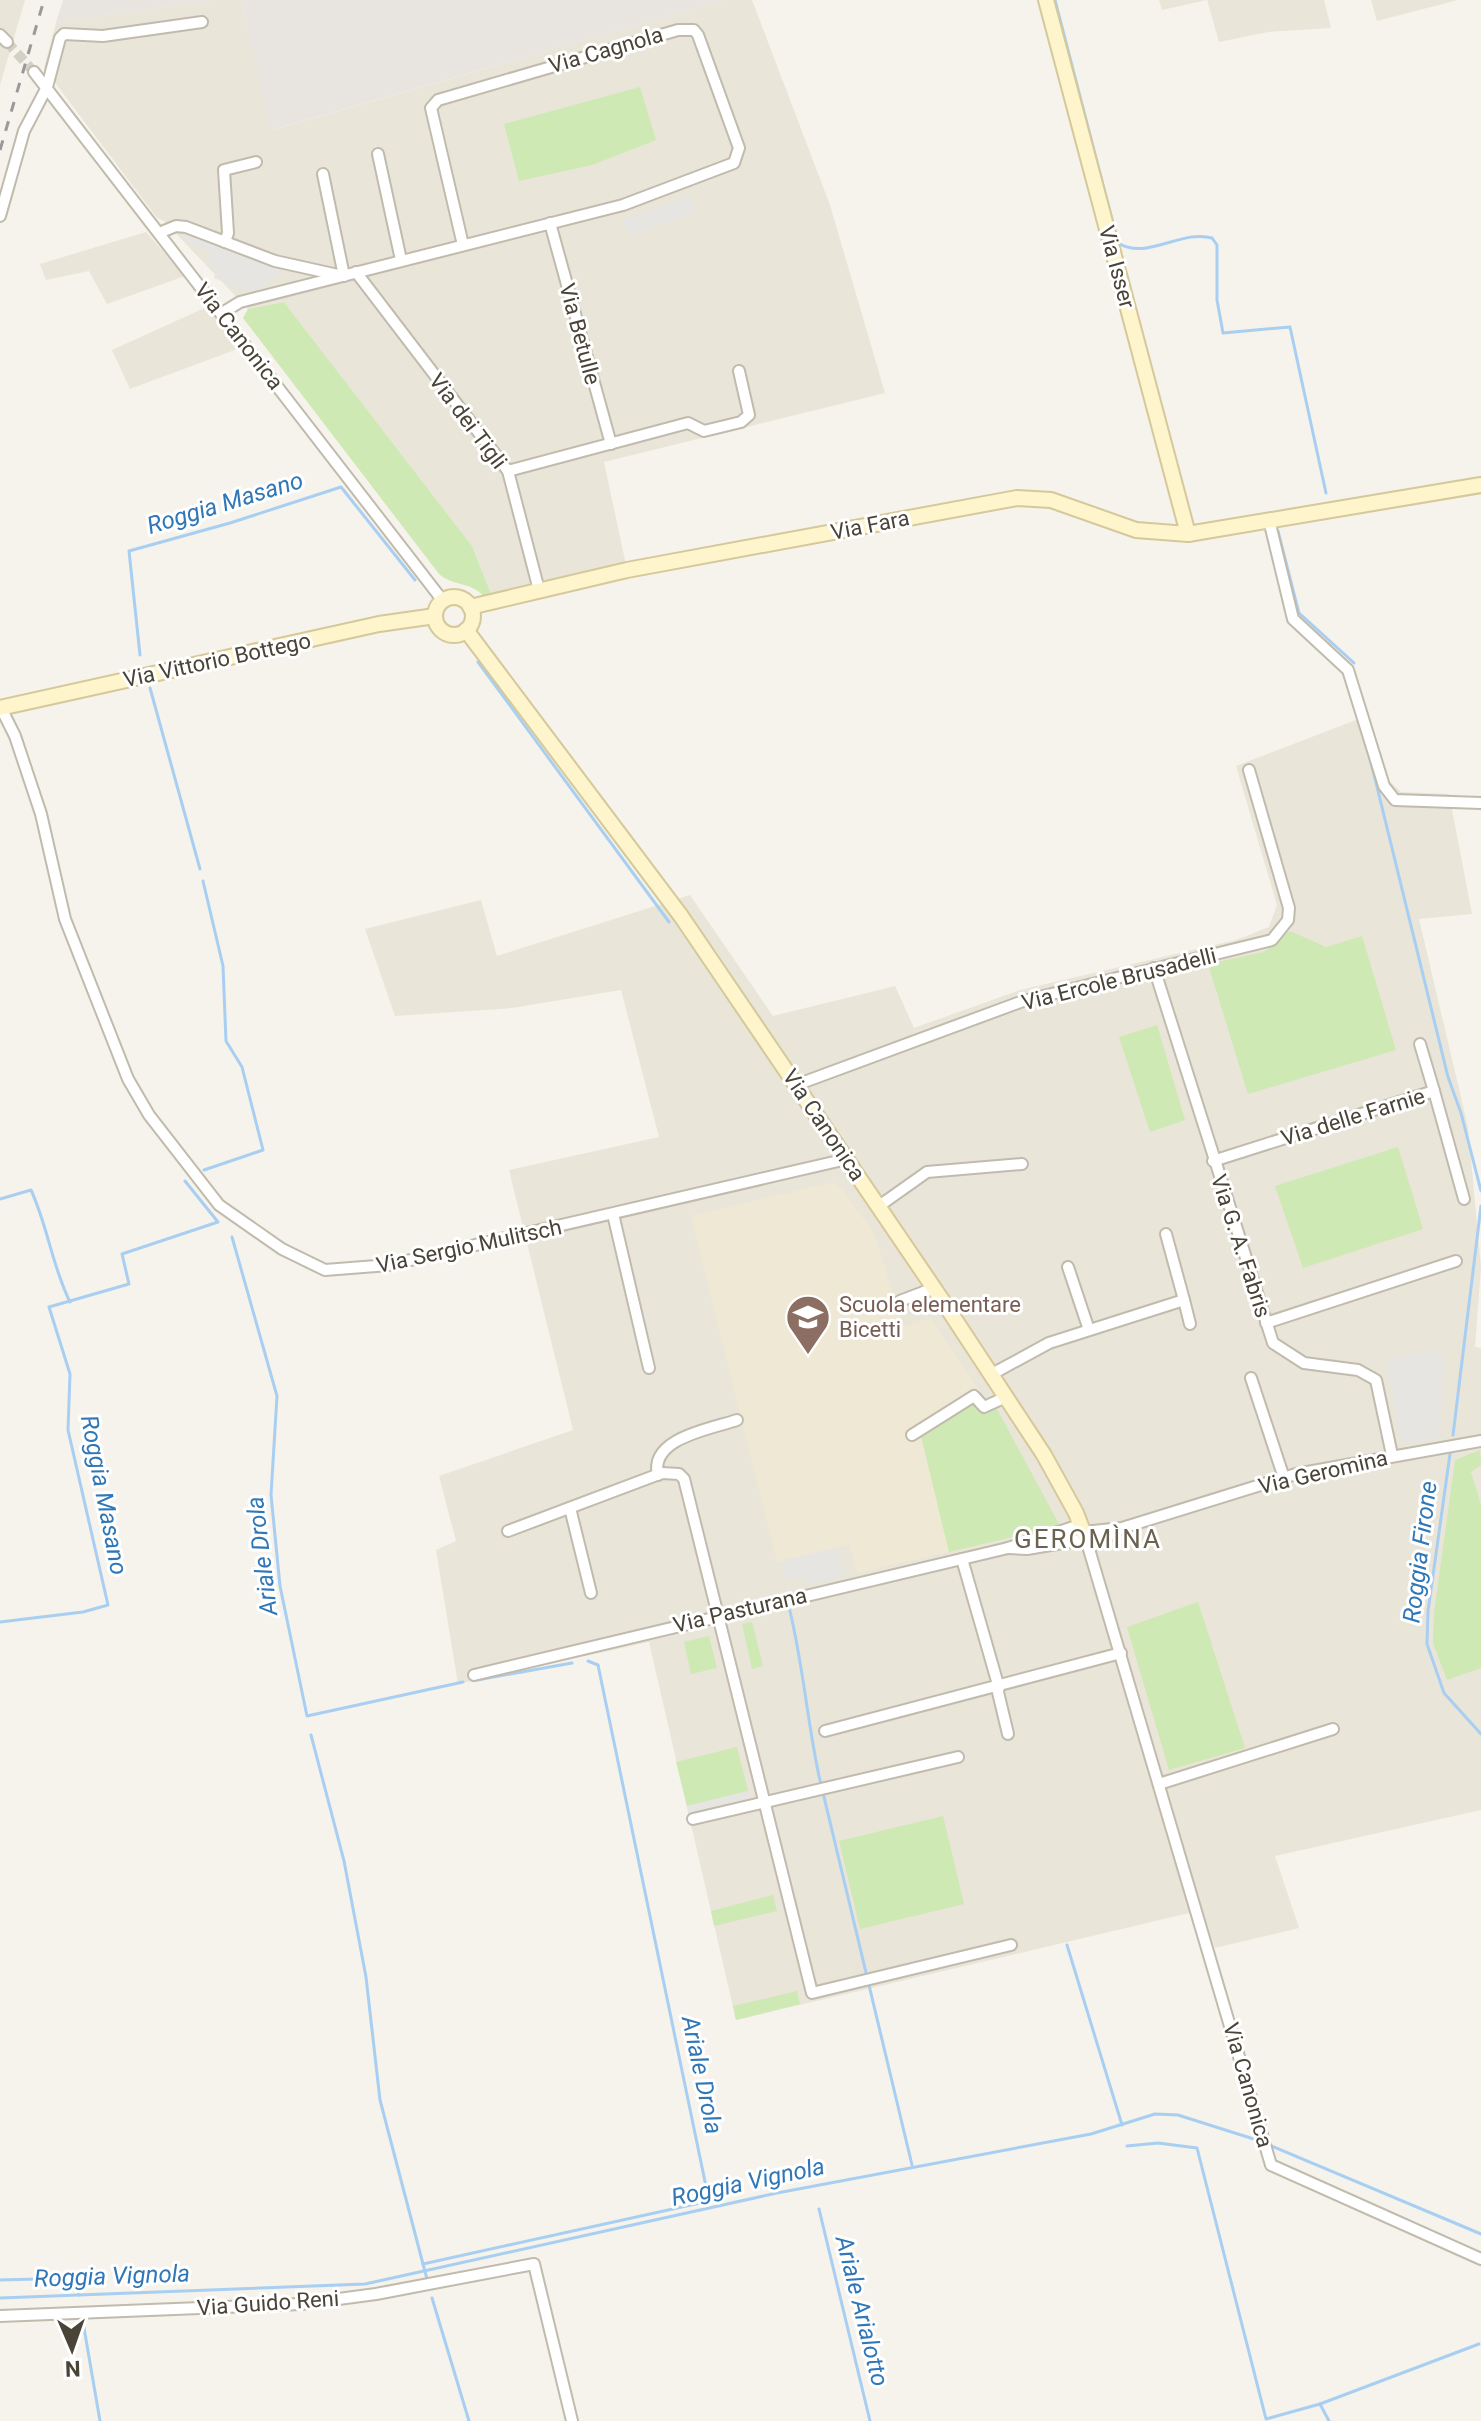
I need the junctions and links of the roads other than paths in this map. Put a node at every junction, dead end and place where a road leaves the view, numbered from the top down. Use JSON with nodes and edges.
{"nodes":[{"id":1,"x":1046,"y":0,"type":"edge"},
{"id":2,"x":202,"y":22,"type":"dead end"},
{"id":3,"x":34,"y":72,"type":"tunnel mouth"},
{"id":4,"x":47,"y":87,"type":"junction"},
{"id":5,"x":378,"y":154,"type":"dead end"},
{"id":6,"x":256,"y":162,"type":"dead end"},
{"id":7,"x":323,"y":174,"type":"dead end"},
{"id":8,"x":0,"y":216,"type":"edge"},
{"id":9,"x":550,"y":223,"type":"junction"},
{"id":10,"x":159,"y":233,"type":"junction"},
{"id":11,"x":225,"y":242,"type":"junction"},
{"id":12,"x":463,"y":245,"type":"junction"},
{"id":13,"x":401,"y":260,"type":"junction"},
{"id":14,"x":291,"y":265,"type":"junction"},
{"id":15,"x":356,"y":272,"type":"junction"},
{"id":16,"x":344,"y":276,"type":"junction"},
{"id":17,"x":280,"y":292,"type":"junction"},
{"id":18,"x":222,"y":313,"type":"junction"},
{"id":19,"x":739,"y":371,"type":"dead end"},
{"id":20,"x":611,"y":444,"type":"junction"},
{"id":21,"x":508,"y":471,"type":"junction"},
{"id":22,"x":1481,"y":485,"type":"edge"},
{"id":23,"x":1269,"y":520,"type":"junction"},
{"id":24,"x":1188,"y":534,"type":"junction"},
{"id":25,"x":539,"y":590,"type":"junction"},
{"id":26,"x":443,"y":601,"type":"junction"},
{"id":27,"x":470,"y":607,"type":"junction"},
{"id":28,"x":435,"y":616,"type":"junction"},
{"id":29,"x":466,"y":630,"type":"junction"},
{"id":30,"x":0,"y":708,"type":"edge"},
{"id":31,"x":1249,"y":770,"type":"dead end"},
{"id":32,"x":1481,"y":803,"type":"edge"},
{"id":33,"x":1154,"y":968,"type":"junction"},
{"id":34,"x":1420,"y":1044,"type":"dead end"},
{"id":35,"x":796,"y":1085,"type":"junction"},
{"id":36,"x":1434,"y":1091,"type":"junction"},
{"id":37,"x":847,"y":1159,"type":"junction"},
{"id":38,"x":1213,"y":1161,"type":"junction"},
{"id":39,"x":1022,"y":1164,"type":"dead end"},
{"id":40,"x":1464,"y":1199,"type":"dead end"},
{"id":41,"x":879,"y":1206,"type":"junction"},
{"id":42,"x":613,"y":1214,"type":"junction"},
{"id":43,"x":1166,"y":1234,"type":"dead end"},
{"id":44,"x":1456,"y":1261,"type":"dead end"},
{"id":45,"x":1068,"y":1267,"type":"dead end"},
{"id":46,"x":934,"y":1288,"type":"junction"},
{"id":47,"x":1184,"y":1300,"type":"junction"},
{"id":48,"x":900,"y":1301,"type":"dead end"},
{"id":49,"x":1266,"y":1323,"type":"junction"},
{"id":50,"x":1190,"y":1324,"type":"dead end"},
{"id":51,"x":1089,"y":1330,"type":"junction"},
{"id":52,"x":649,"y":1368,"type":"dead end"},
{"id":53,"x":992,"y":1374,"type":"junction"},
{"id":54,"x":1251,"y":1378,"type":"dead end"},
{"id":55,"x":1006,"y":1397,"type":"junction"},
{"id":56,"x":737,"y":1420,"type":"dead end"},
{"id":57,"x":912,"y":1435,"type":"dead end"},
{"id":58,"x":1481,"y":1441,"type":"edge"},
{"id":59,"x":1392,"y":1455,"type":"junction"},
{"id":60,"x":658,"y":1475,"type":"junction"},
{"id":61,"x":1284,"y":1478,"type":"junction"},
{"id":62,"x":570,"y":1508,"type":"junction"},
{"id":63,"x":1122,"y":1528,"type":"junction"},
{"id":64,"x":508,"y":1531,"type":"dead end"},
{"id":65,"x":1084,"y":1536,"type":"junction"},
{"id":66,"x":962,"y":1559,"type":"junction"},
{"id":67,"x":591,"y":1593,"type":"dead end"},
{"id":68,"x":718,"y":1615,"type":"junction"},
{"id":69,"x":1121,"y":1653,"type":"junction"},
{"id":70,"x":474,"y":1675,"type":"dead end"},
{"id":71,"x":998,"y":1688,"type":"junction"},
{"id":72,"x":1333,"y":1729,"type":"dead end"},
{"id":73,"x":825,"y":1731,"type":"dead end"},
{"id":74,"x":1008,"y":1734,"type":"dead end"},
{"id":75,"x":958,"y":1757,"type":"dead end"},
{"id":76,"x":1159,"y":1784,"type":"junction"},
{"id":77,"x":765,"y":1801,"type":"junction"},
{"id":78,"x":693,"y":1819,"type":"dead end"},
{"id":79,"x":1011,"y":1945,"type":"dead end"},
{"id":80,"x":1481,"y":2259,"type":"edge"},
{"id":81,"x":0,"y":2316,"type":"edge"},
{"id":82,"x":572,"y":2421,"type":"edge"}],
"edges":[{"from":1,"to":24,"type":"street","name":"Via Isser"},
{"from":2,"to":4,"type":"street"},
{"from":3,"to":4,"type":"street","name":"Via Canonica"},
{"from":4,"to":8,"type":"street"},
{"from":4,"to":10,"type":"street","name":"Via Canonica"},
{"from":5,"to":13,"type":"street"},
{"from":6,"to":11,"type":"street"},
{"from":7,"to":16,"type":"street"},
{"from":9,"to":12,"type":"street","name":"Via Cagnola"},
{"from":9,"to":12,"type":"street","name":"Via Cagnola"},
{"from":9,"to":20,"type":"street","name":"Via Betulle"},
{"from":10,"to":11,"type":"street"},
{"from":10,"to":18,"type":"street","name":"Via Canonica"},
{"from":11,"to":14,"type":"street"},
{"from":12,"to":13,"type":"street","name":"Via Cagnola"},
{"from":13,"to":15,"type":"street","name":"Via Cagnola"},
{"from":14,"to":16,"type":"street"},
{"from":14,"to":17,"type":"street"},
{"from":15,"to":16,"type":"street","name":"Via Cagnola"},
{"from":15,"to":21,"type":"street","name":"Via dei Tigli"},
{"from":16,"to":17,"type":"street","name":"Via Cagnola"},
{"from":17,"to":18,"type":"street","name":"Via Cagnola"},
{"from":18,"to":26,"type":"street","name":"Via Canonica"},
{"from":19,"to":20,"type":"street"},
{"from":20,"to":21,"type":"street"},
{"from":21,"to":25,"type":"street","name":"Via dei Tigli"},
{"from":22,"to":23,"type":"street","name":"Via Fara"},
{"from":23,"to":24,"type":"street","name":"Via Fara"},
{"from":23,"to":32,"type":"street"},
{"from":24,"to":25,"type":"street","name":"Via Fara"},
{"from":25,"to":27,"type":"street","name":"Via Fara"},
{"from":26,"to":27,"type":"street"},
{"from":26,"to":28,"type":"street"},
{"from":27,"to":29,"type":"street"},
{"from":28,"to":29,"type":"street"},
{"from":28,"to":30,"type":"street","name":"Via Vittorio Bottego"},
{"from":29,"to":35,"type":"street","name":"Via Canonica"},
{"from":30,"to":42,"type":"street","name":"Via Sergio Mulitsch"},
{"from":31,"to":33,"type":"street","name":"Via Ercole Brusadelli"},
{"from":33,"to":35,"type":"street","name":"Via Ercole Brusadelli"},
{"from":33,"to":38,"type":"street","name":"Via G. A. Fabris"},
{"from":34,"to":36,"type":"street"},
{"from":35,"to":37,"type":"street","name":"Via Canonica"},
{"from":36,"to":38,"type":"street","name":"Via delle Farnie"},
{"from":36,"to":40,"type":"street","name":"Via delle Farnie"},
{"from":37,"to":41,"type":"street","name":"Via Canonica"},
{"from":37,"to":42,"type":"street","name":"Via Sergio Mulitsch"},
{"from":38,"to":49,"type":"street","name":"Via G. A. Fabris"},
{"from":39,"to":41,"type":"street"},
{"from":41,"to":46,"type":"street","name":"Via Canonica"},
{"from":42,"to":52,"type":"street"},
{"from":43,"to":47,"type":"street"},
{"from":44,"to":49,"type":"street"},
{"from":45,"to":51,"type":"street"},
{"from":46,"to":48,"type":"street"},
{"from":46,"to":53,"type":"street","name":"Via Canonica"},
{"from":47,"to":50,"type":"street"},
{"from":47,"to":51,"type":"street"},
{"from":49,"to":59,"type":"street","name":"Via G. A. Fabris"},
{"from":51,"to":53,"type":"street"},
{"from":53,"to":55,"type":"street","name":"Via Canonica"},
{"from":54,"to":61,"type":"street"},
{"from":55,"to":57,"type":"street"},
{"from":55,"to":65,"type":"street","name":"Via Canonica"},
{"from":56,"to":60,"type":"street"},
{"from":58,"to":59,"type":"street","name":"Via Geromina"},
{"from":59,"to":61,"type":"street","name":"Via Geromina"},
{"from":60,"to":62,"type":"street"},
{"from":60,"to":68,"type":"street"},
{"from":61,"to":63,"type":"street","name":"Via Geromina"},
{"from":62,"to":64,"type":"street"},
{"from":62,"to":67,"type":"street"},
{"from":63,"to":65,"type":"street","name":"Via Geromina"},
{"from":63,"to":65,"type":"street","name":"Via Geromina"},
{"from":65,"to":66,"type":"street","name":"Via Pasturana"},
{"from":65,"to":69,"type":"street","name":"Via Canonica"},
{"from":66,"to":68,"type":"street","name":"Via Pasturana"},
{"from":66,"to":71,"type":"street"},
{"from":68,"to":70,"type":"street","name":"Via Pasturana"},
{"from":68,"to":77,"type":"street"},
{"from":69,"to":71,"type":"street"},
{"from":69,"to":76,"type":"street","name":"Via Canonica"},
{"from":71,"to":73,"type":"street"},
{"from":71,"to":74,"type":"street"},
{"from":72,"to":76,"type":"street"},
{"from":75,"to":77,"type":"street"},
{"from":76,"to":80,"type":"street","name":"Via Canonica"},
{"from":77,"to":78,"type":"street"},
{"from":77,"to":79,"type":"street"},
{"from":81,"to":82,"type":"street","name":"Via Guido Reni"}]}
